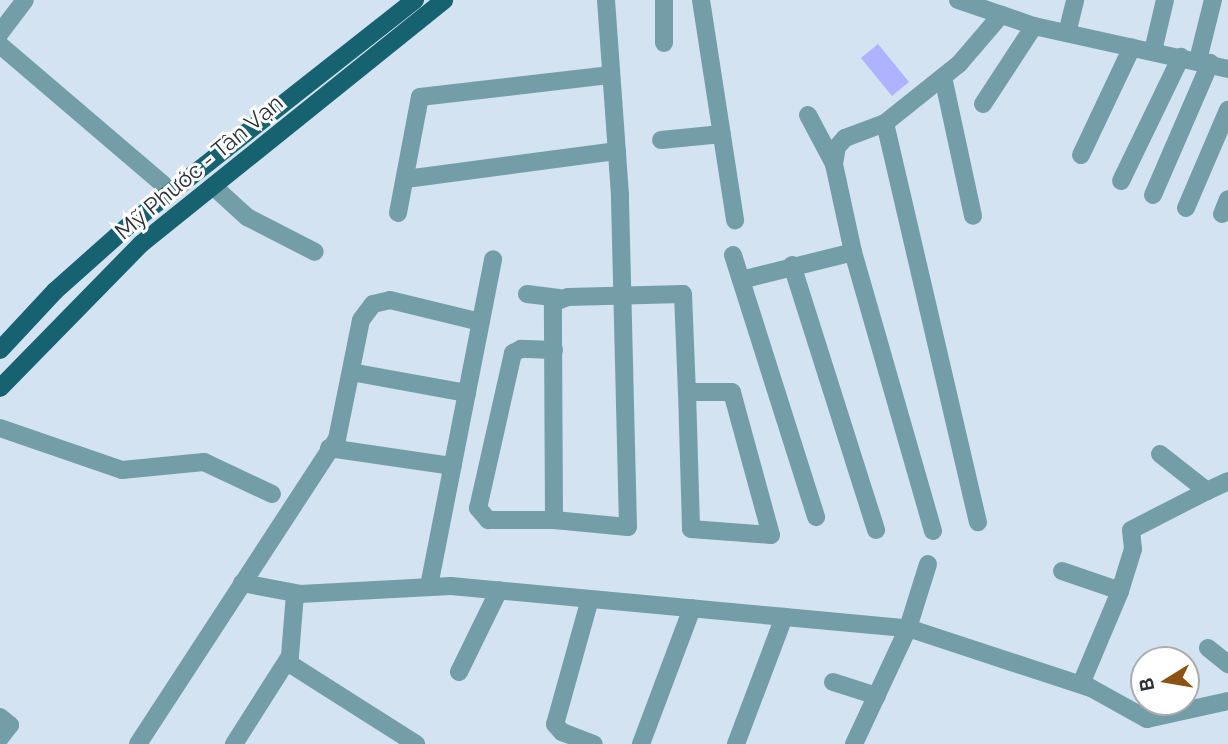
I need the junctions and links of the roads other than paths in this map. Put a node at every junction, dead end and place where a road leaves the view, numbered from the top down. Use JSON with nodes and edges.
{"nodes":[{"id":1,"x":25,"y":0,"type":"edge"},
{"id":2,"x":415,"y":0,"type":"edge"},
{"id":3,"x":444,"y":0,"type":"edge"},
{"id":4,"x":606,"y":0,"type":"edge"},
{"id":5,"x":664,"y":0,"type":"edge"},
{"id":6,"x":701,"y":0,"type":"edge"},
{"id":7,"x":958,"y":0,"type":"edge"},
{"id":8,"x":1075,"y":0,"type":"edge"},
{"id":9,"x":1165,"y":0,"type":"edge"},
{"id":10,"x":1213,"y":0,"type":"edge"},
{"id":11,"x":1001,"y":15,"type":"junction"},
{"id":12,"x":1034,"y":26,"type":"junction"},
{"id":13,"x":0,"y":33,"type":"edge"},
{"id":14,"x":1067,"y":33,"type":"junction"},
{"id":15,"x":664,"y":43,"type":"dead end"},
{"id":16,"x":0,"y":44,"type":"edge"},
{"id":17,"x":1132,"y":47,"type":"junction"},
{"id":18,"x":1153,"y":51,"type":"junction"},
{"id":19,"x":1196,"y":60,"type":"junction"},
{"id":20,"x":1228,"y":69,"type":"edge"},
{"id":21,"x":610,"y":75,"type":"junction"},
{"id":22,"x":943,"y":77,"type":"junction"},
{"id":23,"x":983,"y":104,"type":"dead end"},
{"id":24,"x":1228,"y":110,"type":"edge"},
{"id":25,"x":808,"y":116,"type":"dead end"},
{"id":26,"x":885,"y":123,"type":"junction"},
{"id":27,"x":722,"y":134,"type":"junction"},
{"id":28,"x":661,"y":140,"type":"dead end"},
{"id":29,"x":617,"y":151,"type":"junction"},
{"id":30,"x":1081,"y":155,"type":"dead end"},
{"id":31,"x":834,"y":164,"type":"junction"},
{"id":32,"x":405,"y":179,"type":"junction"},
{"id":33,"x":1121,"y":181,"type":"dead end"},
{"id":34,"x":213,"y":186,"type":"junction"},
{"id":35,"x":172,"y":192,"type":"junction"},
{"id":36,"x":1153,"y":195,"type":"dead end"},
{"id":37,"x":1186,"y":208,"type":"dead end"},
{"id":38,"x":398,"y":213,"type":"dead end"},
{"id":39,"x":973,"y":216,"type":"dead end"},
{"id":40,"x":735,"y":220,"type":"dead end"},
{"id":41,"x":315,"y":252,"type":"dead end"},
{"id":42,"x":853,"y":252,"type":"junction"},
{"id":43,"x":733,"y":255,"type":"dead end"},
{"id":44,"x":493,"y":259,"type":"dead end"},
{"id":45,"x":792,"y":265,"type":"junction"},
{"id":46,"x":741,"y":280,"type":"junction"},
{"id":47,"x":527,"y":294,"type":"dead end"},
{"id":48,"x":624,"y":294,"type":"junction"},
{"id":49,"x":559,"y":298,"type":"junction"},
{"id":50,"x":480,"y":322,"type":"junction"},
{"id":51,"x":0,"y":350,"type":"edge"},
{"id":52,"x":554,"y":350,"type":"junction"},
{"id":53,"x":351,"y":372,"type":"junction"},
{"id":54,"x":0,"y":388,"type":"edge"},
{"id":55,"x":687,"y":392,"type":"junction"},
{"id":56,"x":467,"y":393,"type":"junction"},
{"id":57,"x":0,"y":428,"type":"edge"},
{"id":58,"x":329,"y":448,"type":"junction"},
{"id":59,"x":1160,"y":454,"type":"dead end"},
{"id":60,"x":453,"y":466,"type":"junction"},
{"id":61,"x":1228,"y":481,"type":"edge"},
{"id":62,"x":1208,"y":491,"type":"junction"},
{"id":63,"x":272,"y":494,"type":"dead end"},
{"id":64,"x":816,"y":517,"type":"dead end"},
{"id":65,"x":554,"y":520,"type":"junction"},
{"id":66,"x":978,"y":522,"type":"dead end"},
{"id":67,"x":876,"y":530,"type":"dead end"},
{"id":68,"x":933,"y":531,"type":"dead end"},
{"id":69,"x":928,"y":564,"type":"dead end"},
{"id":70,"x":1062,"y":571,"type":"dead end"},
{"id":71,"x":242,"y":583,"type":"junction"},
{"id":72,"x":429,"y":586,"type":"junction"},
{"id":73,"x":499,"y":590,"type":"junction"},
{"id":74,"x":1120,"y":591,"type":"junction"},
{"id":75,"x":295,"y":594,"type":"junction"},
{"id":76,"x":590,"y":598,"type":"junction"},
{"id":77,"x":692,"y":608,"type":"junction"},
{"id":78,"x":785,"y":617,"type":"junction"},
{"id":79,"x":908,"y":628,"type":"junction"},
{"id":80,"x":1208,"y":648,"type":"dead end"},
{"id":81,"x":287,"y":663,"type":"junction"},
{"id":82,"x":1228,"y":664,"type":"edge"},
{"id":83,"x":459,"y":673,"type":"dead end"},
{"id":84,"x":833,"y":682,"type":"dead end"},
{"id":85,"x":1081,"y":684,"type":"junction"},
{"id":86,"x":877,"y":696,"type":"junction"},
{"id":87,"x":1228,"y":701,"type":"edge"},
{"id":88,"x":0,"y":717,"type":"edge"},
{"id":89,"x":0,"y":738,"type":"edge"},
{"id":90,"x":138,"y":744,"type":"edge"},
{"id":91,"x":234,"y":744,"type":"edge"},
{"id":92,"x":416,"y":744,"type":"edge"},
{"id":93,"x":594,"y":744,"type":"edge"},
{"id":94,"x":641,"y":744,"type":"edge"},
{"id":95,"x":736,"y":744,"type":"edge"},
{"id":96,"x":855,"y":744,"type":"edge"}],
"edges":[{"from":1,"to":13,"type":"street"},
{"from":2,"to":35,"type":"main road","name":"Mỹ Phước - Tân Vạn"},
{"from":3,"to":34,"type":"main road","name":"Mỹ Phước - Tân Vạn"},
{"from":4,"to":21,"type":"street"},
{"from":5,"to":15,"type":"street"},
{"from":6,"to":27,"type":"street"},
{"from":7,"to":11,"type":"street"},
{"from":8,"to":14,"type":"street"},
{"from":9,"to":18,"type":"street"},
{"from":10,"to":19,"type":"street"},
{"from":11,"to":12,"type":"street"},
{"from":11,"to":22,"type":"street"},
{"from":12,"to":14,"type":"street"},
{"from":12,"to":23,"type":"street"},
{"from":14,"to":17,"type":"street"},
{"from":16,"to":35,"type":"street"},
{"from":17,"to":18,"type":"street"},
{"from":17,"to":30,"type":"street"},
{"from":18,"to":19,"type":"street"},
{"from":19,"to":20,"type":"street"},
{"from":19,"to":33,"type":"street"},
{"from":19,"to":36,"type":"street"},
{"from":21,"to":29,"type":"street"},
{"from":21,"to":32,"type":"street"},
{"from":22,"to":26,"type":"street"},
{"from":22,"to":39,"type":"street"},
{"from":24,"to":37,"type":"street"},
{"from":25,"to":31,"type":"street"},
{"from":26,"to":31,"type":"street"},
{"from":26,"to":66,"type":"street"},
{"from":27,"to":28,"type":"street"},
{"from":27,"to":40,"type":"street"},
{"from":29,"to":32,"type":"street"},
{"from":29,"to":48,"type":"street"},
{"from":31,"to":42,"type":"street"},
{"from":32,"to":38,"type":"street"},
{"from":34,"to":41,"type":"street"},
{"from":34,"to":54,"type":"main road","name":"Mỹ Phước - Tân Vạn"},
{"from":35,"to":51,"type":"main road","name":"Mỹ Phước - Tân Vạn"},
{"from":42,"to":45,"type":"street"},
{"from":42,"to":68,"type":"street"},
{"from":43,"to":46,"type":"street"},
{"from":44,"to":50,"type":"street"},
{"from":45,"to":46,"type":"street"},
{"from":45,"to":67,"type":"street"},
{"from":46,"to":64,"type":"street"},
{"from":47,"to":49,"type":"street"},
{"from":48,"to":49,"type":"street"},
{"from":48,"to":55,"type":"street"},
{"from":48,"to":65,"type":"street"},
{"from":49,"to":52,"type":"street"},
{"from":50,"to":53,"type":"street"},
{"from":50,"to":56,"type":"street"},
{"from":52,"to":65,"type":"street"},
{"from":52,"to":65,"type":"street"},
{"from":53,"to":56,"type":"street"},
{"from":53,"to":58,"type":"street"},
{"from":55,"to":55,"type":"street"},
{"from":56,"to":60,"type":"street"},
{"from":57,"to":63,"type":"street"},
{"from":58,"to":60,"type":"street"},
{"from":58,"to":71,"type":"street"},
{"from":59,"to":62,"type":"street"},
{"from":60,"to":72,"type":"street"},
{"from":61,"to":62,"type":"street"},
{"from":62,"to":74,"type":"street"},
{"from":69,"to":79,"type":"street"},
{"from":70,"to":74,"type":"street"},
{"from":71,"to":75,"type":"street"},
{"from":71,"to":90,"type":"street"},
{"from":72,"to":73,"type":"street"},
{"from":72,"to":75,"type":"street"},
{"from":73,"to":76,"type":"street"},
{"from":73,"to":83,"type":"street"},
{"from":74,"to":85,"type":"street"},
{"from":75,"to":81,"type":"street"},
{"from":76,"to":77,"type":"street"},
{"from":76,"to":93,"type":"street"},
{"from":77,"to":78,"type":"street"},
{"from":77,"to":94,"type":"street"},
{"from":78,"to":79,"type":"street"},
{"from":78,"to":95,"type":"street"},
{"from":79,"to":85,"type":"street"},
{"from":79,"to":86,"type":"street"},
{"from":80,"to":82,"type":"street"},
{"from":81,"to":91,"type":"street"},
{"from":81,"to":92,"type":"street"},
{"from":84,"to":86,"type":"street"},
{"from":85,"to":87,"type":"street"},
{"from":86,"to":96,"type":"street"},
{"from":88,"to":89,"type":"street"}]}
